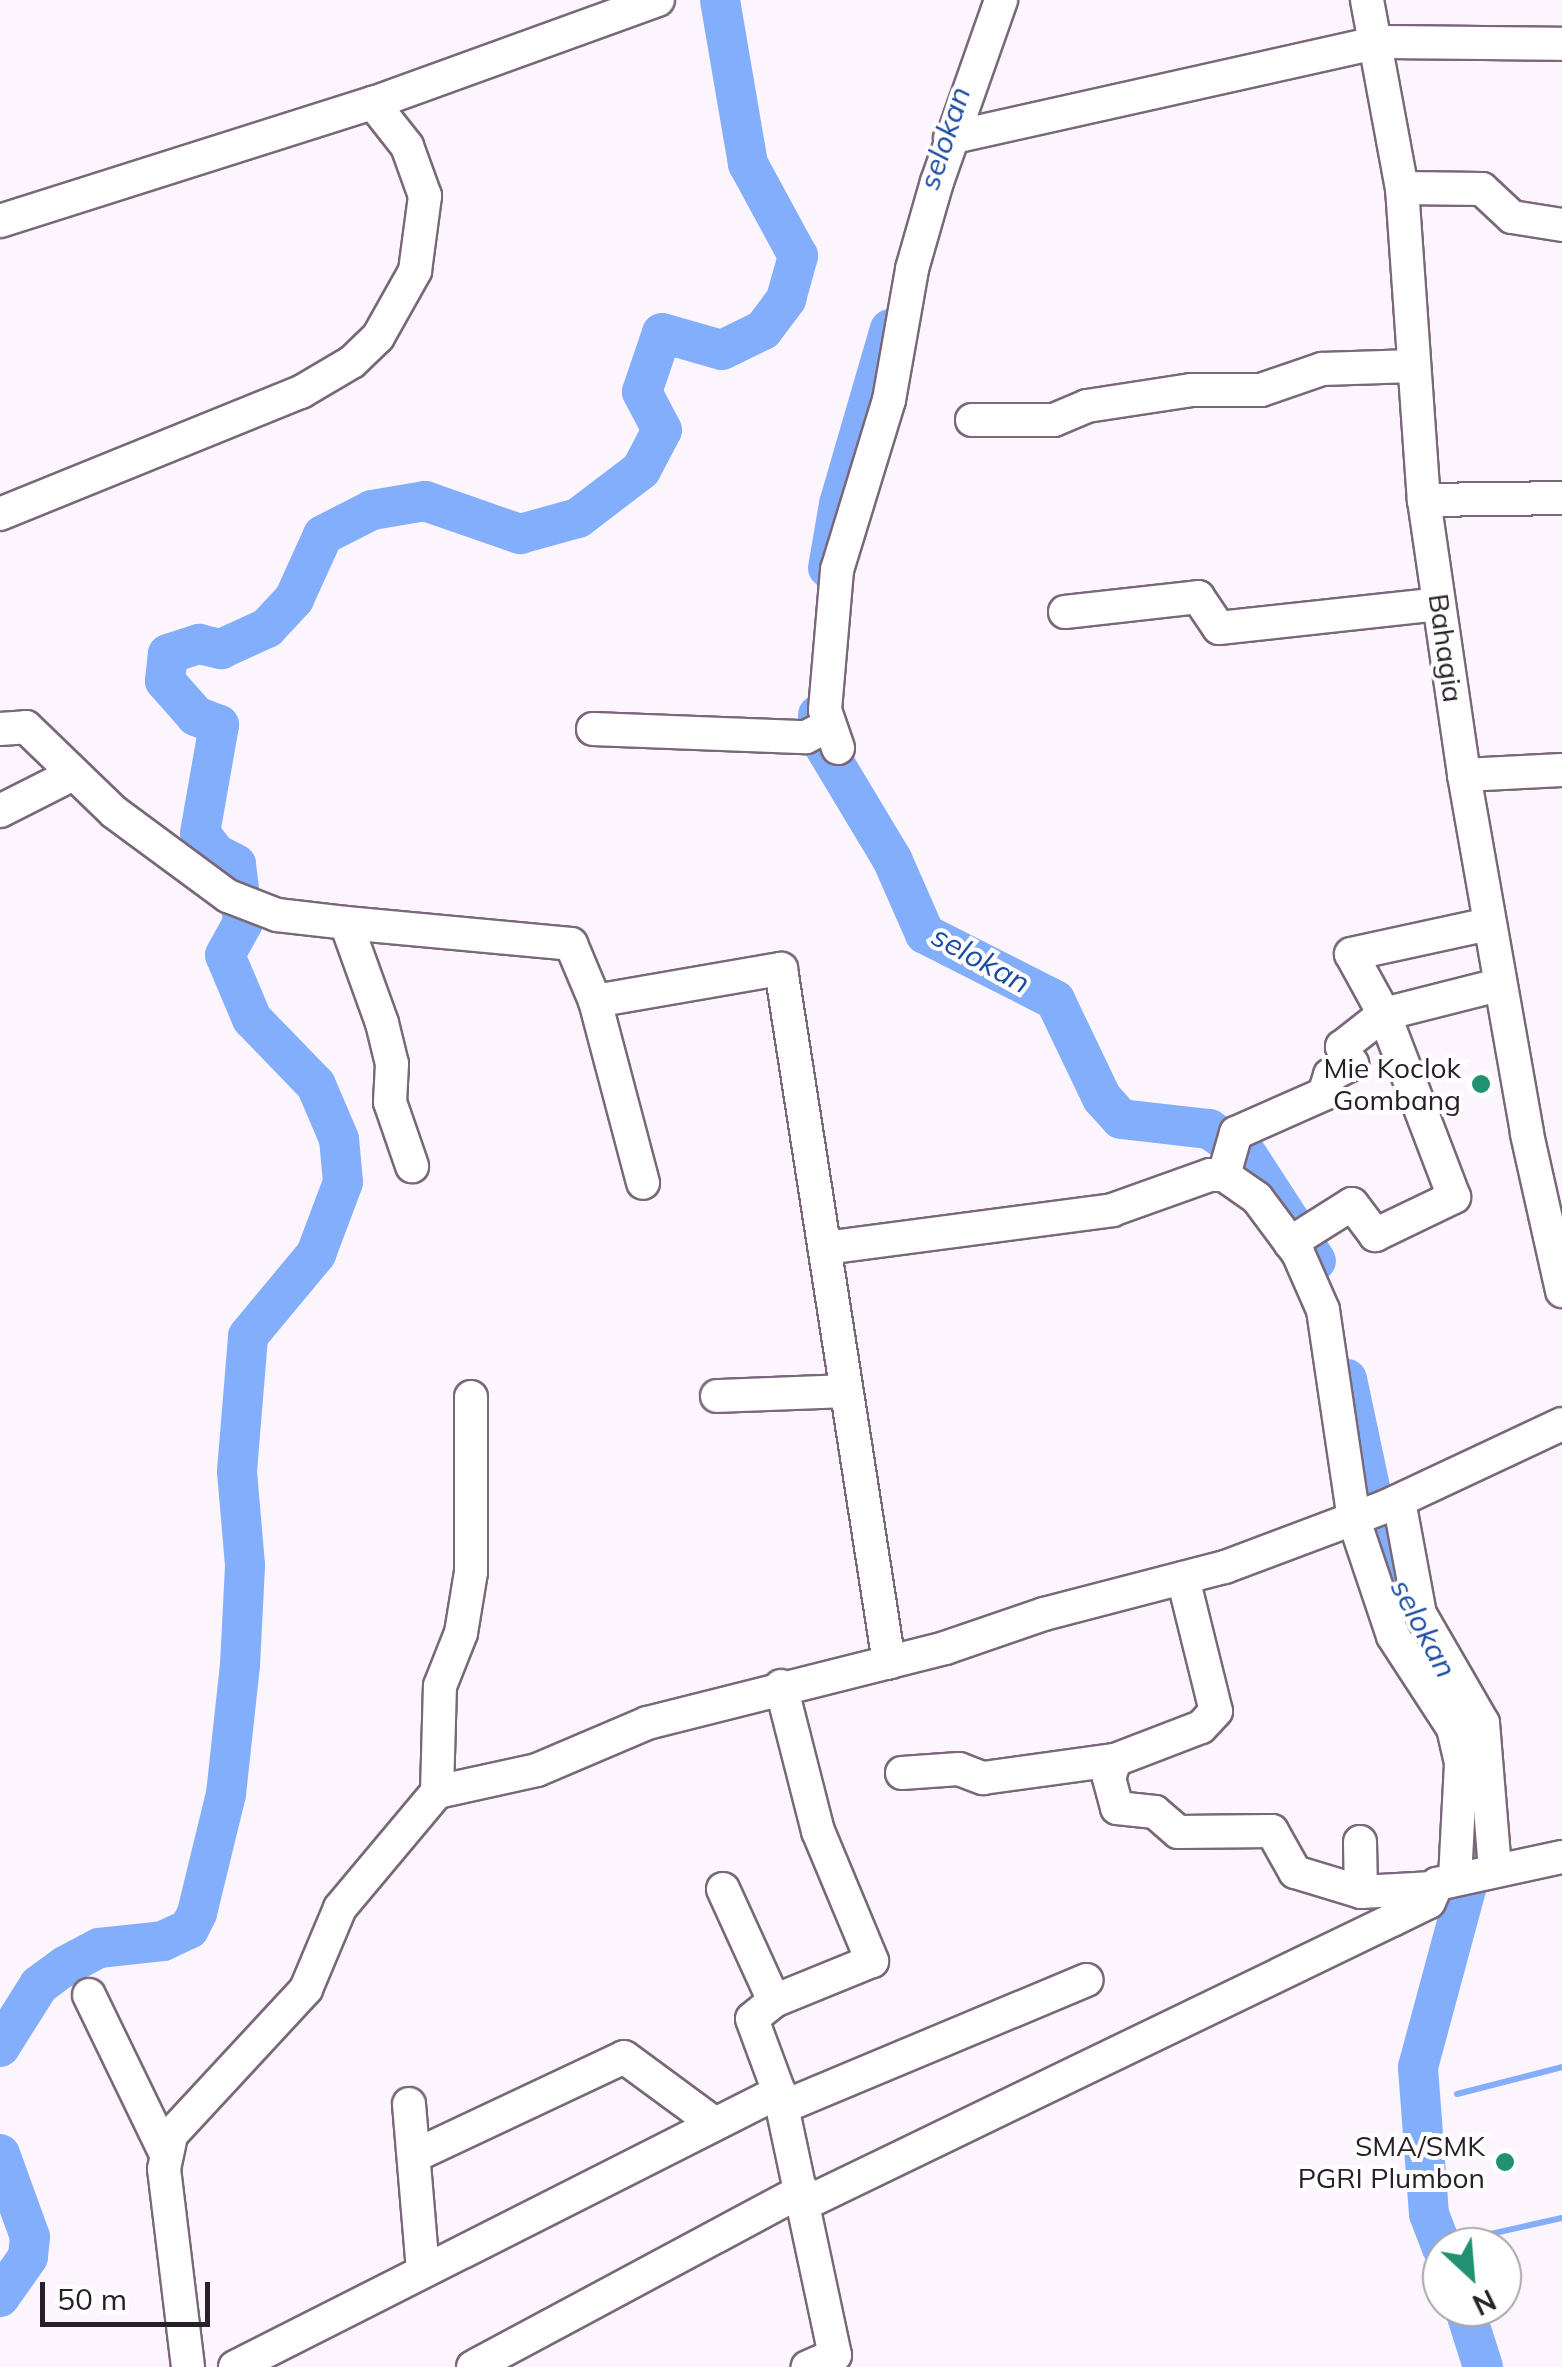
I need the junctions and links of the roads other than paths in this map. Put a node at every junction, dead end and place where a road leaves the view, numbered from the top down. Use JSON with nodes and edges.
{"nodes":[{"id":1,"x":658,"y":0,"type":"edge"},
{"id":2,"x":1000,"y":0,"type":"edge"},
{"id":3,"x":1367,"y":0,"type":"edge"},
{"id":4,"x":1379,"y":42,"type":"junction"},
{"id":5,"x":1562,"y":44,"type":"edge"},
{"id":6,"x":374,"y":103,"type":"junction"},
{"id":7,"x":950,"y":138,"type":"junction"},
{"id":8,"x":1402,"y":188,"type":"junction"},
{"id":9,"x":0,"y":221,"type":"edge"},
{"id":10,"x":1562,"y":225,"type":"edge"},
{"id":11,"x":1414,"y":366,"type":"junction"},
{"id":12,"x":972,"y":420,"type":"dead end"},
{"id":13,"x":1562,"y":498,"type":"edge"},
{"id":14,"x":1424,"y":500,"type":"junction"},
{"id":15,"x":0,"y":514,"type":"edge"},
{"id":16,"x":1440,"y":604,"type":"junction"},
{"id":17,"x":1065,"y":612,"type":"dead end"},
{"id":18,"x":593,"y":729,"type":"dead end"},
{"id":19,"x":0,"y":730,"type":"edge"},
{"id":20,"x":1562,"y":770,"type":"edge"},
{"id":21,"x":74,"y":774,"type":"junction"},
{"id":22,"x":1464,"y":775,"type":"junction"},
{"id":23,"x":0,"y":811,"type":"edge"},
{"id":24,"x":346,"y":923,"type":"junction"},
{"id":25,"x":1489,"y":924,"type":"junction"},
{"id":26,"x":1499,"y":985,"type":"junction"},
{"id":27,"x":595,"y":1001,"type":"junction"},
{"id":28,"x":1384,"y":1014,"type":"junction"},
{"id":29,"x":412,"y":1166,"type":"dead end"},
{"id":30,"x":1224,"y":1174,"type":"junction"},
{"id":31,"x":643,"y":1183,"type":"dead end"},
{"id":32,"x":1297,"y":1237,"type":"junction"},
{"id":33,"x":825,"y":1248,"type":"junction"},
{"id":34,"x":1560,"y":1272,"type":"edge"},
{"id":35,"x":845,"y":1391,"type":"junction"},
{"id":36,"x":471,"y":1396,"type":"dead end"},
{"id":37,"x":718,"y":1396,"type":"dead end"},
{"id":38,"x":1562,"y":1424,"type":"edge"},
{"id":39,"x":1375,"y":1511,"type":"junction"},
{"id":40,"x":1182,"y":1578,"type":"junction"},
{"id":41,"x":889,"y":1664,"type":"junction"},
{"id":42,"x":781,"y":1686,"type":"junction"},
{"id":43,"x":1115,"y":1760,"type":"junction"},
{"id":44,"x":902,"y":1772,"type":"dead end"},
{"id":45,"x":437,"y":1792,"type":"junction"},
{"id":46,"x":1360,"y":1842,"type":"dead end"},
{"id":47,"x":1562,"y":1857,"type":"edge"},
{"id":48,"x":1458,"y":1880,"type":"junction"},
{"id":49,"x":723,"y":1889,"type":"dead end"},
{"id":50,"x":1360,"y":1892,"type":"junction"},
{"id":51,"x":1087,"y":1980,"type":"dead end"},
{"id":52,"x":89,"y":1994,"type":"dead end"},
{"id":53,"x":774,"y":2001,"type":"junction"},
{"id":54,"x":781,"y":2100,"type":"junction"},
{"id":55,"x":409,"y":2104,"type":"dead end"},
{"id":56,"x":714,"y":2122,"type":"junction"},
{"id":57,"x":164,"y":2152,"type":"junction"},
{"id":58,"x":414,"y":2156,"type":"junction"},
{"id":59,"x":805,"y":2196,"type":"junction"},
{"id":60,"x":423,"y":2269,"type":"junction"},
{"id":61,"x":188,"y":2367,"type":"edge"},
{"id":62,"x":234,"y":2367,"type":"edge"},
{"id":63,"x":473,"y":2367,"type":"edge"},
{"id":64,"x":808,"y":2367,"type":"edge"}],
"edges":[{"from":1,"to":6,"type":"street"},
{"from":2,"to":7,"type":"street"},
{"from":3,"to":4,"type":"street","name":"Bahagia"},
{"from":4,"to":5,"type":"street"},
{"from":4,"to":7,"type":"street"},
{"from":4,"to":8,"type":"street","name":"Bahagia"},
{"from":6,"to":9,"type":"street"},
{"from":6,"to":15,"type":"street"},
{"from":7,"to":18,"type":"street"},
{"from":8,"to":10,"type":"street"},
{"from":8,"to":11,"type":"street","name":"Bahagia"},
{"from":11,"to":12,"type":"street"},
{"from":11,"to":14,"type":"street","name":"Bahagia"},
{"from":13,"to":14,"type":"street"},
{"from":14,"to":16,"type":"street","name":"Bahagia"},
{"from":16,"to":17,"type":"street"},
{"from":16,"to":22,"type":"street","name":"Bahagia"},
{"from":19,"to":21,"type":"street"},
{"from":20,"to":22,"type":"street"},
{"from":21,"to":23,"type":"street"},
{"from":21,"to":24,"type":"street"},
{"from":22,"to":25,"type":"street","name":"Bahagia"},
{"from":24,"to":27,"type":"street"},
{"from":24,"to":29,"type":"street"},
{"from":25,"to":26,"type":"street","name":"Bahagia"},
{"from":25,"to":28,"type":"street"},
{"from":26,"to":28,"type":"street"},
{"from":26,"to":34,"type":"street","name":"Bahagia"},
{"from":27,"to":31,"type":"street"},
{"from":27,"to":33,"type":"street"},
{"from":28,"to":30,"type":"street"},
{"from":28,"to":32,"type":"street"},
{"from":30,"to":32,"type":"street"},
{"from":30,"to":33,"type":"street"},
{"from":32,"to":39,"type":"street"},
{"from":33,"to":35,"type":"street"},
{"from":35,"to":37,"type":"street"},
{"from":35,"to":41,"type":"street"},
{"from":36,"to":45,"type":"street"},
{"from":38,"to":39,"type":"street"},
{"from":39,"to":40,"type":"street"},
{"from":39,"to":48,"type":"street"},
{"from":39,"to":48,"type":"street"},
{"from":40,"to":41,"type":"street"},
{"from":40,"to":43,"type":"street"},
{"from":41,"to":42,"type":"street"},
{"from":42,"to":45,"type":"street"},
{"from":42,"to":53,"type":"street"},
{"from":43,"to":44,"type":"street"},
{"from":43,"to":50,"type":"street"},
{"from":45,"to":57,"type":"street"},
{"from":46,"to":50,"type":"street"},
{"from":47,"to":48,"type":"street"},
{"from":48,"to":50,"type":"street"},
{"from":48,"to":59,"type":"street"},
{"from":49,"to":53,"type":"street"},
{"from":51,"to":54,"type":"street"},
{"from":52,"to":57,"type":"street"},
{"from":53,"to":54,"type":"street"},
{"from":54,"to":56,"type":"street"},
{"from":54,"to":59,"type":"street"},
{"from":55,"to":58,"type":"street"},
{"from":56,"to":58,"type":"street"},
{"from":56,"to":60,"type":"street"},
{"from":57,"to":61,"type":"street"},
{"from":58,"to":60,"type":"street"},
{"from":59,"to":63,"type":"street"},
{"from":59,"to":64,"type":"street"},
{"from":60,"to":62,"type":"street"}]}
